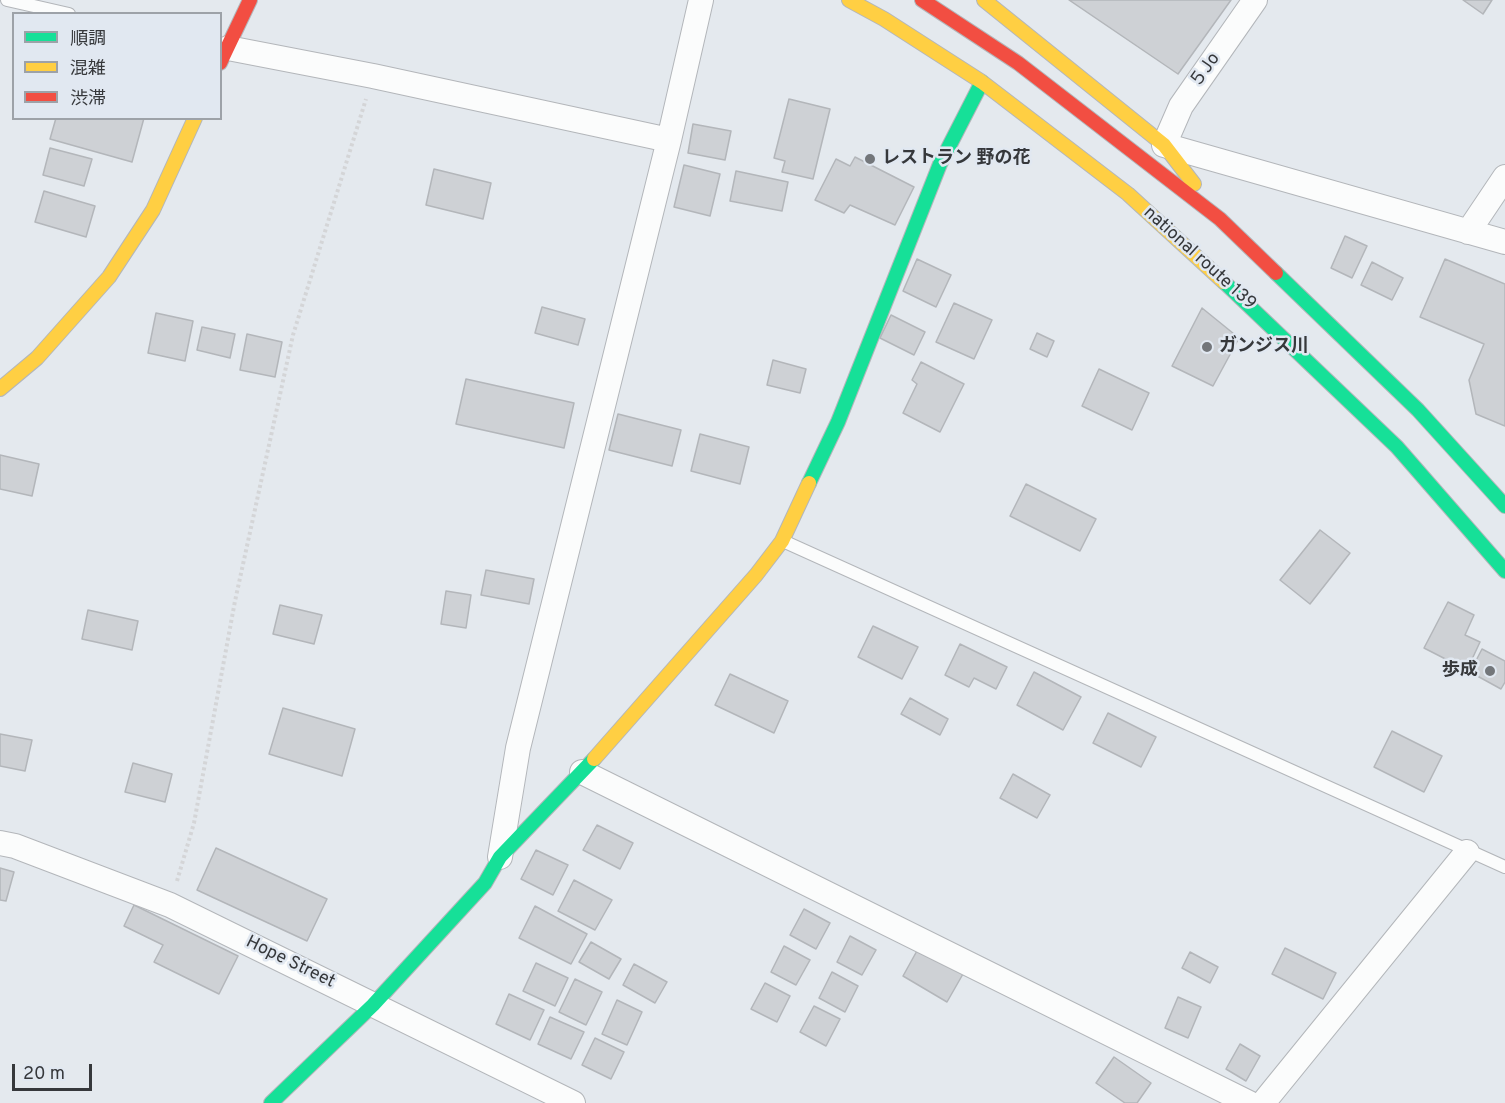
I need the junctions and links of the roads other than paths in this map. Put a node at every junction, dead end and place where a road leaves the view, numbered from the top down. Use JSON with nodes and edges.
{"nodes":[{"id":1,"x":7,"y":0,"type":"edge"},
{"id":2,"x":250,"y":0,"type":"edge"},
{"id":3,"x":701,"y":0,"type":"edge"},
{"id":4,"x":849,"y":0,"type":"edge"},
{"id":5,"x":922,"y":0,"type":"edge"},
{"id":6,"x":984,"y":0,"type":"edge"},
{"id":7,"x":1255,"y":0,"type":"edge"},
{"id":8,"x":60,"y":12,"type":"edge"},
{"id":9,"x":223,"y":52,"type":"edge"},
{"id":10,"x":982,"y":82,"type":"junction"},
{"id":11,"x":194,"y":120,"type":"edge"},
{"id":12,"x":669,"y":140,"type":"junction"},
{"id":13,"x":1164,"y":145,"type":"junction"},
{"id":14,"x":1505,"y":177,"type":"edge"},
{"id":15,"x":1220,"y":219,"type":"junction"},
{"id":16,"x":1468,"y":232,"type":"junction"},
{"id":17,"x":1505,"y":242,"type":"edge"},
{"id":18,"x":0,"y":389,"type":"edge"},
{"id":19,"x":1505,"y":506,"type":"edge"},
{"id":20,"x":782,"y":541,"type":"junction"},
{"id":21,"x":1505,"y":571,"type":"edge"},
{"id":22,"x":582,"y":772,"type":"junction"},
{"id":23,"x":0,"y":843,"type":"edge"},
{"id":24,"x":1467,"y":852,"type":"junction"},
{"id":25,"x":500,"y":857,"type":"junction"},
{"id":26,"x":1505,"y":867,"type":"edge"},
{"id":27,"x":373,"y":1005,"type":"junction"},
{"id":28,"x":271,"y":1103,"type":"edge"},
{"id":29,"x":573,"y":1103,"type":"edge"},
{"id":30,"x":1249,"y":1103,"type":"edge"},
{"id":31,"x":1263,"y":1103,"type":"edge"}],
"edges":[{"from":1,"to":8,"type":"lane"},
{"from":2,"to":9,"type":"main road"},
{"from":3,"to":12,"type":"street"},
{"from":4,"to":10,"type":"main road","name":"national route 139"},
{"from":5,"to":15,"type":"main road"},
{"from":6,"to":13,"type":"main road"},
{"from":7,"to":13,"type":"street","name":"５Jo"},
{"from":9,"to":12,"type":"street"},
{"from":10,"to":20,"type":"main road"},
{"from":10,"to":21,"type":"main road","name":"national route 139"},
{"from":11,"to":18,"type":"main road"},
{"from":12,"to":25,"type":"street"},
{"from":13,"to":15,"type":"main road"},
{"from":13,"to":16,"type":"street"},
{"from":14,"to":16,"type":"street"},
{"from":15,"to":19,"type":"main road"},
{"from":16,"to":17,"type":"street"},
{"from":20,"to":22,"type":"main road"},
{"from":20,"to":24,"type":"lane"},
{"from":22,"to":25,"type":"main road"},
{"from":22,"to":30,"type":"street"},
{"from":23,"to":27,"type":"street","name":"Hope Street"},
{"from":24,"to":26,"type":"lane"},
{"from":24,"to":31,"type":"street"},
{"from":25,"to":27,"type":"main road"},
{"from":27,"to":28,"type":"main road"},
{"from":27,"to":29,"type":"street","name":"Hope Street"}]}
